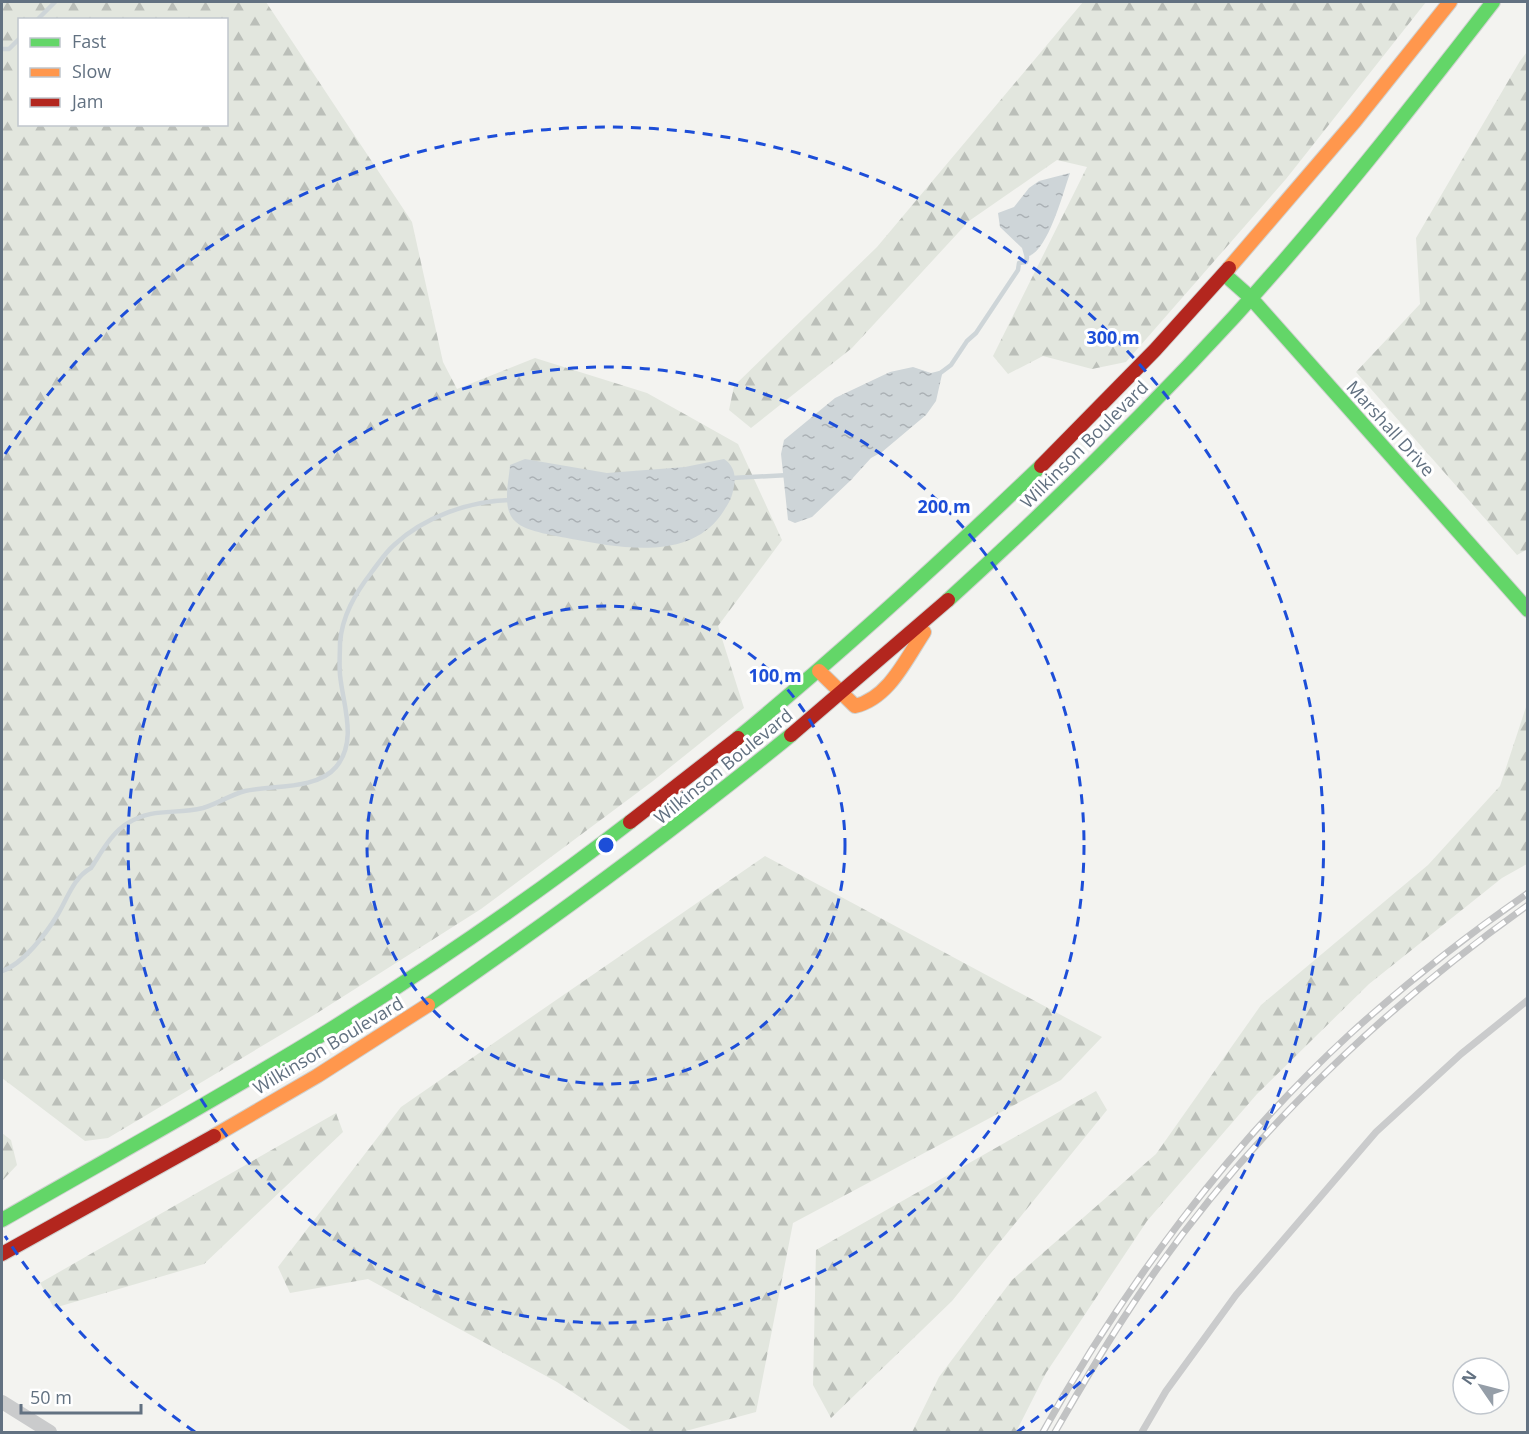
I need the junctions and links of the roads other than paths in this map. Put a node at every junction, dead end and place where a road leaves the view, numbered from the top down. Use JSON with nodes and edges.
{"nodes":[{"id":1,"x":1450,"y":2,"type":"edge"},
{"id":2,"x":1493,"y":2,"type":"edge"},
{"id":3,"x":1224,"y":274,"type":"junction"},
{"id":4,"x":1250,"y":297,"type":"junction"},
{"id":5,"x":942,"y":605,"type":"junction"},
{"id":6,"x":1527,"y":610,"type":"edge"},
{"id":7,"x":819,"y":671,"type":"junction"},
{"id":8,"x":841,"y":694,"type":"junction"},
{"id":9,"x":1527,"y":1000,"type":"edge"},
{"id":10,"x":82,"y":1191,"type":"junction"},
{"id":11,"x":2,"y":1220,"type":"edge"},
{"id":12,"x":2,"y":1254,"type":"edge"},
{"id":13,"x":2,"y":1401,"type":"edge"},
{"id":14,"x":50,"y":1432,"type":"edge"},
{"id":15,"x":1142,"y":1432,"type":"edge"}],
"edges":[{"from":1,"to":3,"type":"main road","name":"Wilkinson Boulevard"},
{"from":2,"to":4,"type":"main road","name":"Wilkinson Boulevard"},
{"from":3,"to":4,"type":"main road","name":"Marshall Drive"},
{"from":3,"to":7,"type":"main road","name":"Wilkinson Boulevard"},
{"from":4,"to":5,"type":"main road","name":"Wilkinson Boulevard"},
{"from":4,"to":6,"type":"main road","name":"Marshall Drive"},
{"from":5,"to":8,"type":"main road","name":"Wilkinson Boulevard"},
{"from":5,"to":8,"type":"main road"},
{"from":7,"to":8,"type":"main road"},
{"from":7,"to":10,"type":"main road","name":"Wilkinson Boulevard"},
{"from":8,"to":10,"type":"main road","name":"Wilkinson Boulevard"},
{"from":9,"to":15,"type":"lane"},
{"from":10,"to":11,"type":"main road","name":"Wilkinson Boulevard"},
{"from":10,"to":12,"type":"main road","name":"Wilkinson Boulevard"},
{"from":13,"to":14,"type":"street"}]}
